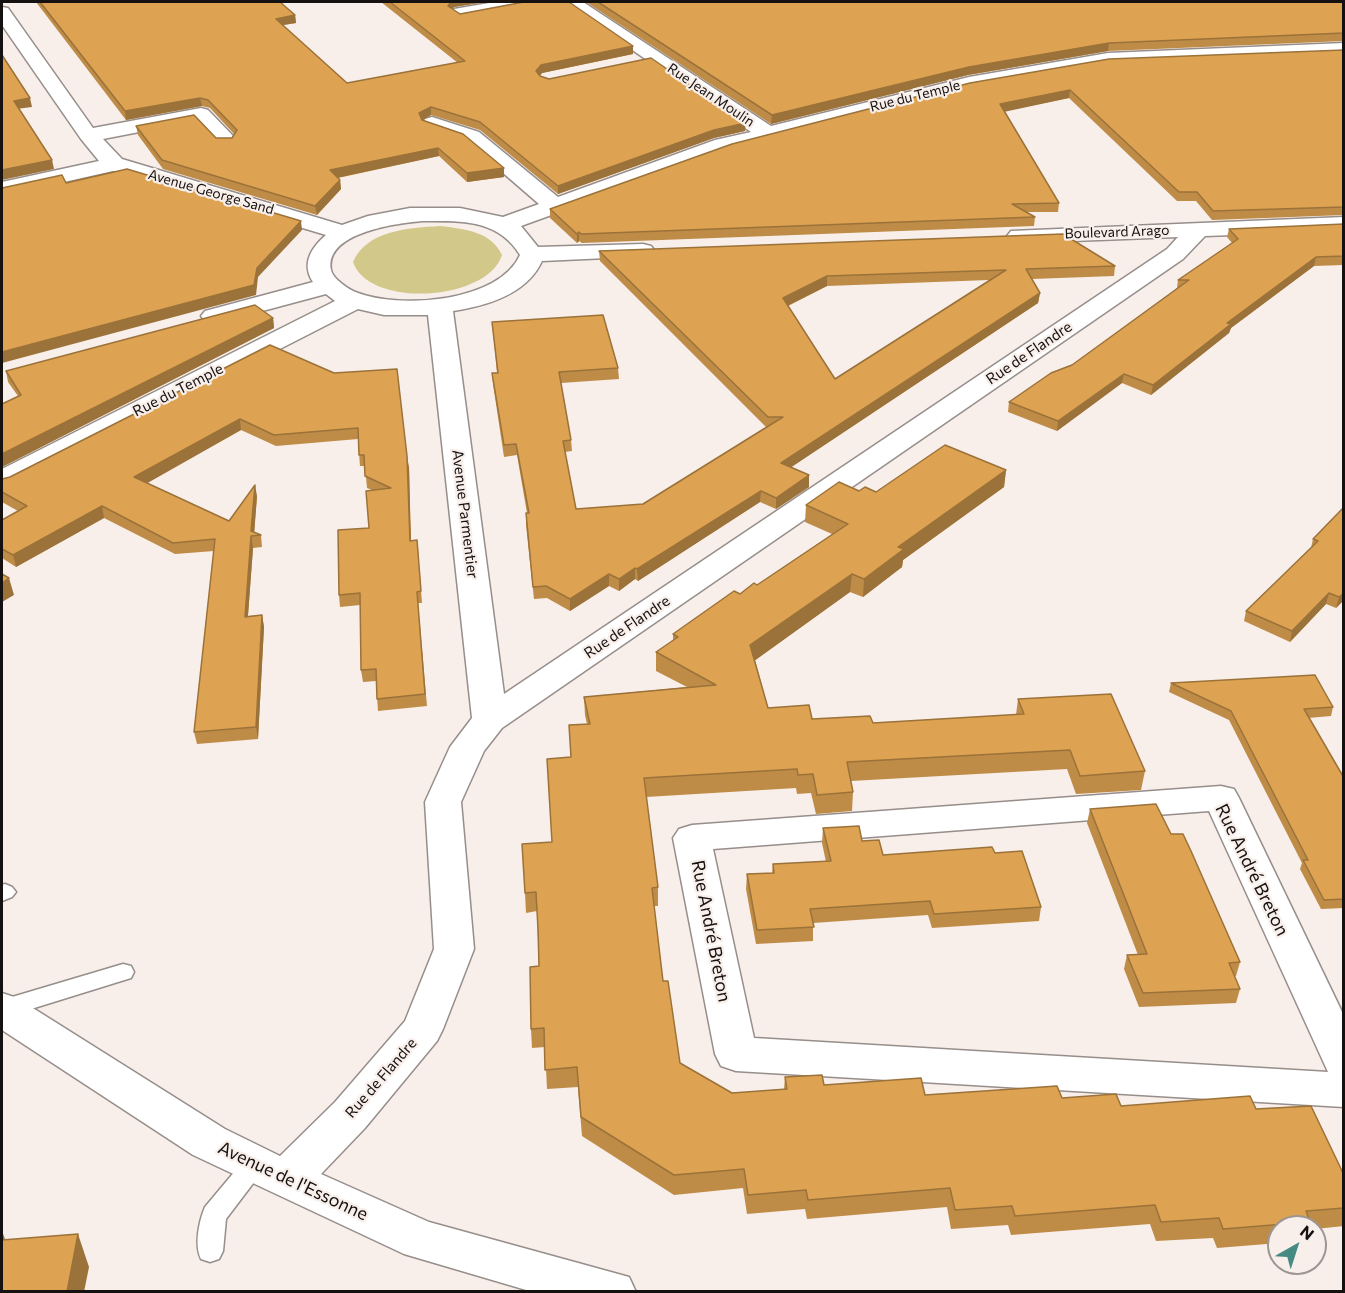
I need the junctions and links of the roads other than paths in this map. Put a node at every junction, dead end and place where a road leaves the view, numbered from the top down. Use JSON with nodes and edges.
{"nodes":[{"id":1,"x":524,"y":2,"type":"edge"},
{"id":2,"x":572,"y":2,"type":"edge"},
{"id":3,"x":2,"y":12,"type":"edge"},
{"id":4,"x":460,"y":13,"type":"edge"},
{"id":5,"x":1344,"y":49,"type":"edge"},
{"id":6,"x":655,"y":58,"type":"junction"},
{"id":7,"x":623,"y":64,"type":"edge"},
{"id":8,"x":432,"y":123,"type":"edge"},
{"id":9,"x":767,"y":133,"type":"junction"},
{"id":10,"x":88,"y":135,"type":"junction"},
{"id":11,"x":225,"y":139,"type":"edge"},
{"id":12,"x":114,"y":164,"type":"junction"},
{"id":13,"x":2,"y":189,"type":"edge"},
{"id":14,"x":555,"y":206,"type":"junction"},
{"id":15,"x":1344,"y":224,"type":"edge"},
{"id":16,"x":502,"y":225,"type":"junction"},
{"id":17,"x":1199,"y":229,"type":"junction"},
{"id":18,"x":345,"y":233,"type":"junction"},
{"id":19,"x":996,"y":237,"type":"edge"},
{"id":20,"x":662,"y":250,"type":"edge"},
{"id":21,"x":531,"y":254,"type":"junction"},
{"id":22,"x":328,"y":286,"type":"junction"},
{"id":23,"x":356,"y":300,"type":"junction"},
{"id":24,"x":440,"y":307,"type":"junction"},
{"id":25,"x":195,"y":321,"type":"edge"},
{"id":26,"x":2,"y":480,"type":"edge"},
{"id":27,"x":490,"y":720,"type":"junction"},
{"id":28,"x":123,"y":972,"type":"dead end"},
{"id":29,"x":2,"y":1009,"type":"edge"},
{"id":30,"x":1344,"y":1061,"type":"edge"},
{"id":31,"x":1344,"y":1090,"type":"edge"},
{"id":32,"x":271,"y":1172,"type":"junction"},
{"id":33,"x":210,"y":1251,"type":"dead end"},
{"id":34,"x":612,"y":1292,"type":"edge"}],
"edges":[{"from":1,"to":4,"type":"street"},
{"from":2,"to":6,"type":"street","name":"Rue Jean Moulin"},
{"from":3,"to":10,"type":"street"},
{"from":5,"to":9,"type":"street","name":"Rue du Temple"},
{"from":6,"to":7,"type":"street","name":"Rue Jean Moulin"},
{"from":6,"to":9,"type":"street","name":"Rue Jean Moulin"},
{"from":8,"to":14,"type":"street"},
{"from":9,"to":14,"type":"street","name":"Rue du Temple"},
{"from":10,"to":11,"type":"street"},
{"from":10,"to":12,"type":"street"},
{"from":12,"to":13,"type":"street"},
{"from":12,"to":18,"type":"street","name":"Avenue George Sand"},
{"from":14,"to":16,"type":"street","name":"Rue du Temple"},
{"from":15,"to":17,"type":"street","name":"Boulevard Arago"},
{"from":16,"to":18,"type":"street"},
{"from":16,"to":21,"type":"street"},
{"from":17,"to":19,"type":"street","name":"Boulevard Arago"},
{"from":17,"to":27,"type":"street","name":"Rue de Flandre"},
{"from":18,"to":22,"type":"street"},
{"from":20,"to":21,"type":"street"},
{"from":21,"to":24,"type":"street"},
{"from":22,"to":23,"type":"street"},
{"from":22,"to":25,"type":"street"},
{"from":23,"to":24,"type":"street"},
{"from":23,"to":26,"type":"street","name":"Rue du Temple"},
{"from":24,"to":27,"type":"street","name":"Avenue Parmentier"},
{"from":27,"to":32,"type":"street","name":"Rue de Flandre"},
{"from":28,"to":29,"type":"lane"},
{"from":29,"to":32,"type":"street","name":"Avenue de l'Essonne"},
{"from":30,"to":31,"type":"street","name":"Rue André Breton"},
{"from":32,"to":33,"type":"lane"},
{"from":32,"to":34,"type":"street","name":"Avenue de l'Essonne"}]}
